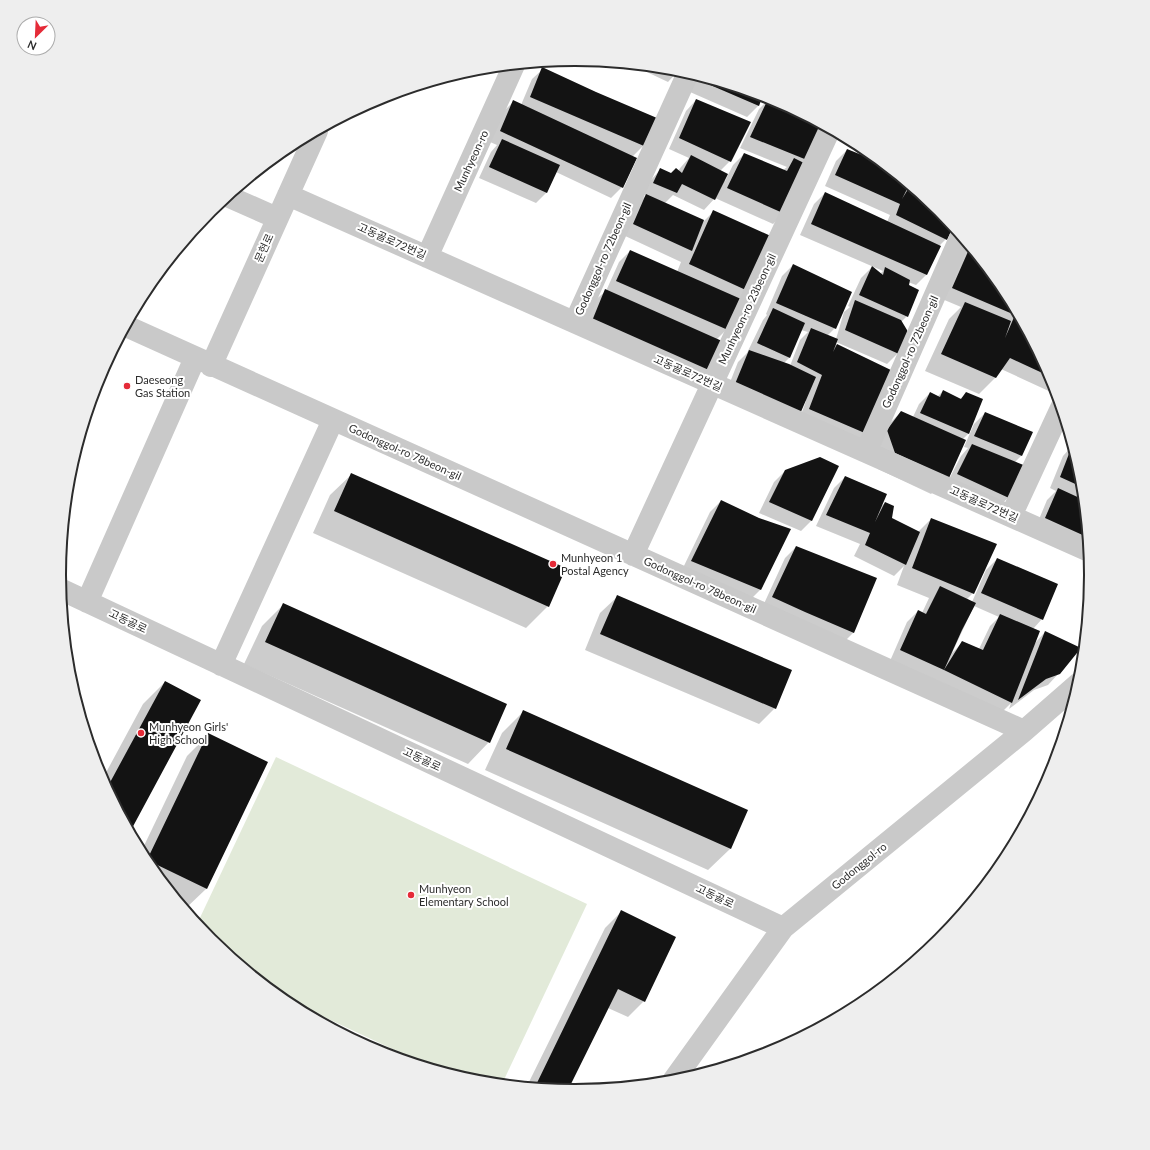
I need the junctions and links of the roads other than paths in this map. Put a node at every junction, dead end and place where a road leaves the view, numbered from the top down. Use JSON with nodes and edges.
{"nodes":[{"id":1,"x":512,"y":70,"type":"edge"},
{"id":2,"x":686,"y":78,"type":"edge"},
{"id":3,"x":828,"y":133,"type":"edge"},
{"id":4,"x":314,"y":139,"type":"edge"},
{"id":5,"x":288,"y":195,"type":"junction"},
{"id":6,"x":232,"y":198,"type":"edge"},
{"id":7,"x":277,"y":218,"type":"junction"},
{"id":8,"x":958,"y":244,"type":"edge"},
{"id":9,"x":427,"y":257,"type":"junction"},
{"id":10,"x":574,"y":322,"type":"junction"},
{"id":11,"x":130,"y":328,"type":"edge"},
{"id":12,"x":203,"y":362,"type":"junction"},
{"id":13,"x":712,"y":383,"type":"junction"},
{"id":14,"x":1058,"y":414,"type":"edge"},
{"id":15,"x":333,"y":420,"type":"junction"},
{"id":16,"x":866,"y":452,"type":"junction"},
{"id":17,"x":1011,"y":516,"type":"junction"},
{"id":18,"x":1083,"y":548,"type":"edge"},
{"id":19,"x":633,"y":555,"type":"junction"},
{"id":20,"x":67,"y":592,"type":"edge"},
{"id":21,"x":87,"y":602,"type":"junction"},
{"id":22,"x":221,"y":665,"type":"junction"},
{"id":23,"x":1071,"y":690,"type":"edge"},
{"id":24,"x":1024,"y":731,"type":"junction"},
{"id":25,"x":783,"y":928,"type":"junction"},
{"id":26,"x":679,"y":1073,"type":"edge"}],
"edges":[{"from":1,"to":9,"type":"street","name":"Munhyeon-ro"},
{"from":2,"to":10,"type":"street","name":"Godonggol-ro 72beon-gil"},
{"from":3,"to":13,"type":"street","name":"Munhyeon-ro 23beon-gil"},
{"from":4,"to":5,"type":"street","name":"문현로"},
{"from":5,"to":7,"type":"street","name":"문현로"},
{"from":5,"to":9,"type":"street","name":"고동골로72번길"},
{"from":6,"to":7,"type":"street"},
{"from":7,"to":12,"type":"street","name":"문현로"},
{"from":8,"to":16,"type":"street","name":"Godonggol-ro 72beon-gil"},
{"from":9,"to":10,"type":"street","name":"고동골로72번길"},
{"from":10,"to":13,"type":"street","name":"고동골로72번길"},
{"from":11,"to":12,"type":"street","name":"Godonggol-ro 78beon-gil"},
{"from":12,"to":15,"type":"street","name":"Godonggol-ro 78beon-gil"},
{"from":12,"to":21,"type":"street"},
{"from":13,"to":16,"type":"street","name":"고동골로72번길"},
{"from":13,"to":19,"type":"street","name":"Munhyeon-ro 23beon-gil"},
{"from":14,"to":17,"type":"street"},
{"from":15,"to":19,"type":"street","name":"Godonggol-ro 78beon-gil"},
{"from":15,"to":22,"type":"street"},
{"from":16,"to":17,"type":"street","name":"고동골로72번길"},
{"from":17,"to":18,"type":"street","name":"고동골로72번길"},
{"from":19,"to":24,"type":"street","name":"Godonggol-ro 78beon-gil"},
{"from":20,"to":21,"type":"street","name":"고동골로"},
{"from":21,"to":22,"type":"street","name":"고동골로"},
{"from":22,"to":25,"type":"street","name":"고동골로"},
{"from":23,"to":24,"type":"street","name":"Godonggol-ro"},
{"from":24,"to":25,"type":"street","name":"Godonggol-ro"},
{"from":25,"to":26,"type":"street","name":"Godonggol-ro"}]}
